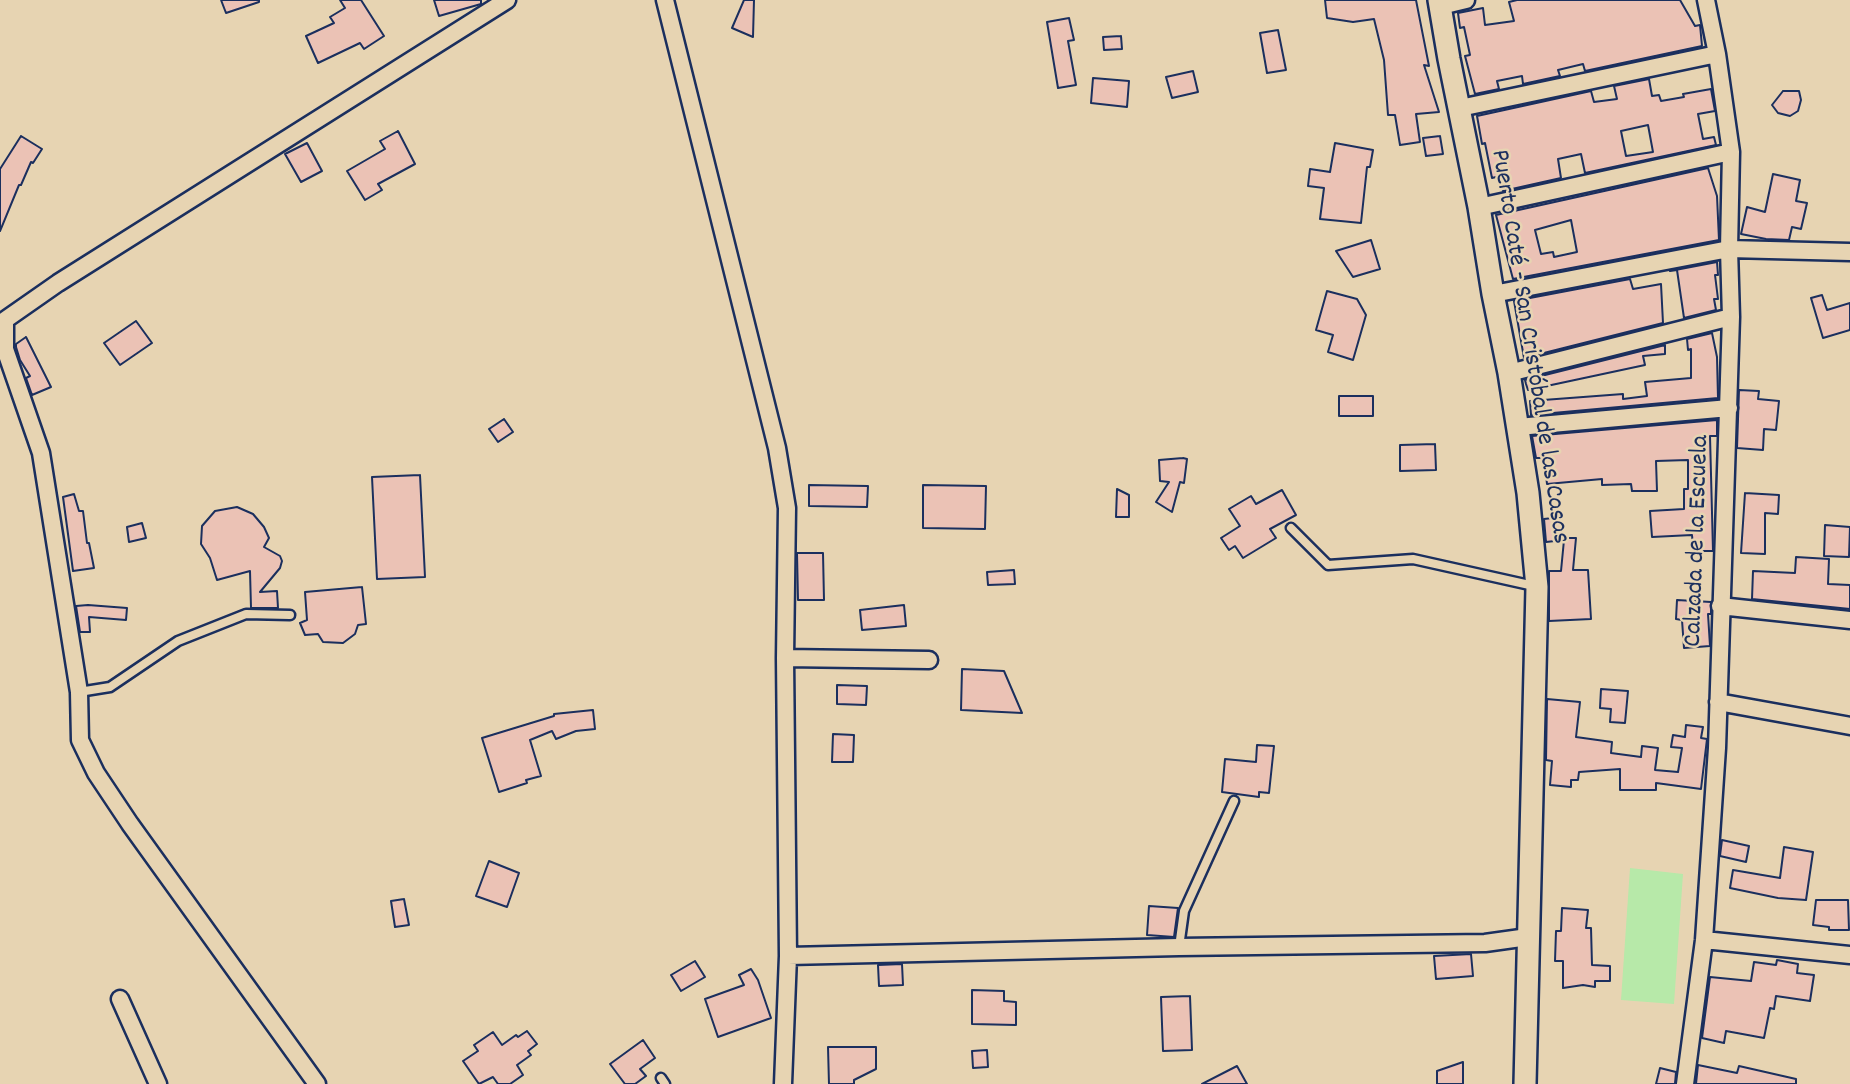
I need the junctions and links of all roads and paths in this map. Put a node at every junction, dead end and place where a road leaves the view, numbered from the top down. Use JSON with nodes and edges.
{"nodes":[{"id":1,"x":507,"y":0,"type":"edge"},
{"id":2,"x":665,"y":0,"type":"edge"},
{"id":3,"x":1466,"y":0,"type":"edge"},
{"id":4,"x":1706,"y":0,"type":"edge"},
{"id":5,"x":1440,"y":3,"type":"edge"},
{"id":6,"x":1717,"y":54,"type":"junction"},
{"id":7,"x":1460,"y":108,"type":"junction"},
{"id":8,"x":1731,"y":152,"type":"junction"},
{"id":9,"x":1479,"y":207,"type":"junction"},
{"id":10,"x":1729,"y":249,"type":"junction"},
{"id":11,"x":1850,"y":252,"type":"edge"},
{"id":12,"x":1493,"y":295,"type":"junction"},
{"id":13,"x":1731,"y":317,"type":"junction"},
{"id":14,"x":1509,"y":373,"type":"junction"},
{"id":15,"x":1729,"y":408,"type":"junction"},
{"id":16,"x":1518,"y":427,"type":"junction"},
{"id":17,"x":1290,"y":528,"type":"dead end"},
{"id":18,"x":1537,"y":587,"type":"junction"},
{"id":19,"x":1720,"y":607,"type":"junction"},
{"id":20,"x":290,"y":615,"type":"dead end"},
{"id":21,"x":1850,"y":620,"type":"edge"},
{"id":22,"x":785,"y":658,"type":"junction"},
{"id":23,"x":929,"y":660,"type":"dead end"},
{"id":24,"x":79,"y":692,"type":"junction"},
{"id":25,"x":1718,"y":702,"type":"junction"},
{"id":26,"x":1850,"y":726,"type":"edge"},
{"id":27,"x":1234,"y":801,"type":"dead end"},
{"id":28,"x":1528,"y":937,"type":"junction"},
{"id":29,"x":1704,"y":940,"type":"junction"},
{"id":30,"x":1179,"y":947,"type":"junction"},
{"id":31,"x":1850,"y":955,"type":"edge"},
{"id":32,"x":788,"y":956,"type":"junction"},
{"id":33,"x":120,"y":999,"type":"dead end"},
{"id":34,"x":158,"y":1084,"type":"edge"},
{"id":35,"x":317,"y":1084,"type":"edge"},
{"id":36,"x":783,"y":1084,"type":"edge"},
{"id":37,"x":1525,"y":1084,"type":"edge"},
{"id":38,"x":1685,"y":1084,"type":"edge"}],
"edges":[{"from":1,"to":24,"type":"street"},
{"from":2,"to":22,"type":"street"},
{"from":3,"to":5,"type":"street"},
{"from":4,"to":6,"type":"street","name":"Calzada de la Escuela"},
{"from":5,"to":7,"type":"main road","name":"Puerto Caté - San Cristóbal de las Casas"},
{"from":6,"to":7,"type":"street"},
{"from":6,"to":8,"type":"street","name":"Calzada de la Escuela"},
{"from":7,"to":9,"type":"main road","name":"Puerto Caté - San Cristóbal de las Casas"},
{"from":8,"to":9,"type":"street"},
{"from":8,"to":10,"type":"street","name":"Calzada de la Escuela"},
{"from":9,"to":12,"type":"main road","name":"Puerto Caté - San Cristóbal de las Casas"},
{"from":10,"to":11,"type":"street"},
{"from":10,"to":12,"type":"street"},
{"from":10,"to":13,"type":"street","name":"Calzada de la Escuela"},
{"from":12,"to":14,"type":"main road","name":"Puerto Caté - San Cristóbal de las Casas"},
{"from":13,"to":14,"type":"street"},
{"from":13,"to":15,"type":"street","name":"Calzada de la Escuela"},
{"from":14,"to":16,"type":"main road","name":"Puerto Caté - San Cristóbal de las Casas"},
{"from":15,"to":16,"type":"street"},
{"from":15,"to":19,"type":"street","name":"Calzada de la Escuela"},
{"from":16,"to":18,"type":"main road","name":"Puerto Caté - San Cristóbal de las Casas"},
{"from":17,"to":18,"type":"lane"},
{"from":18,"to":28,"type":"main road","name":"Puerto Caté - San Cristóbal de las Casas"},
{"from":19,"to":21,"type":"street"},
{"from":19,"to":25,"type":"street","name":"Calzada de la Escuela"},
{"from":20,"to":24,"type":"lane"},
{"from":22,"to":23,"type":"street"},
{"from":22,"to":32,"type":"street"},
{"from":24,"to":35,"type":"street"},
{"from":25,"to":26,"type":"street"},
{"from":25,"to":29,"type":"street","name":"Calzada de la Escuela"},
{"from":27,"to":30,"type":"lane"},
{"from":28,"to":30,"type":"street"},
{"from":28,"to":37,"type":"main road","name":"Puerto Caté - San Cristóbal de las Casas"},
{"from":29,"to":31,"type":"street"},
{"from":29,"to":38,"type":"street","name":"Calzada de la Escuela"},
{"from":30,"to":32,"type":"street"},
{"from":32,"to":36,"type":"street"},
{"from":33,"to":34,"type":"street"}]}
